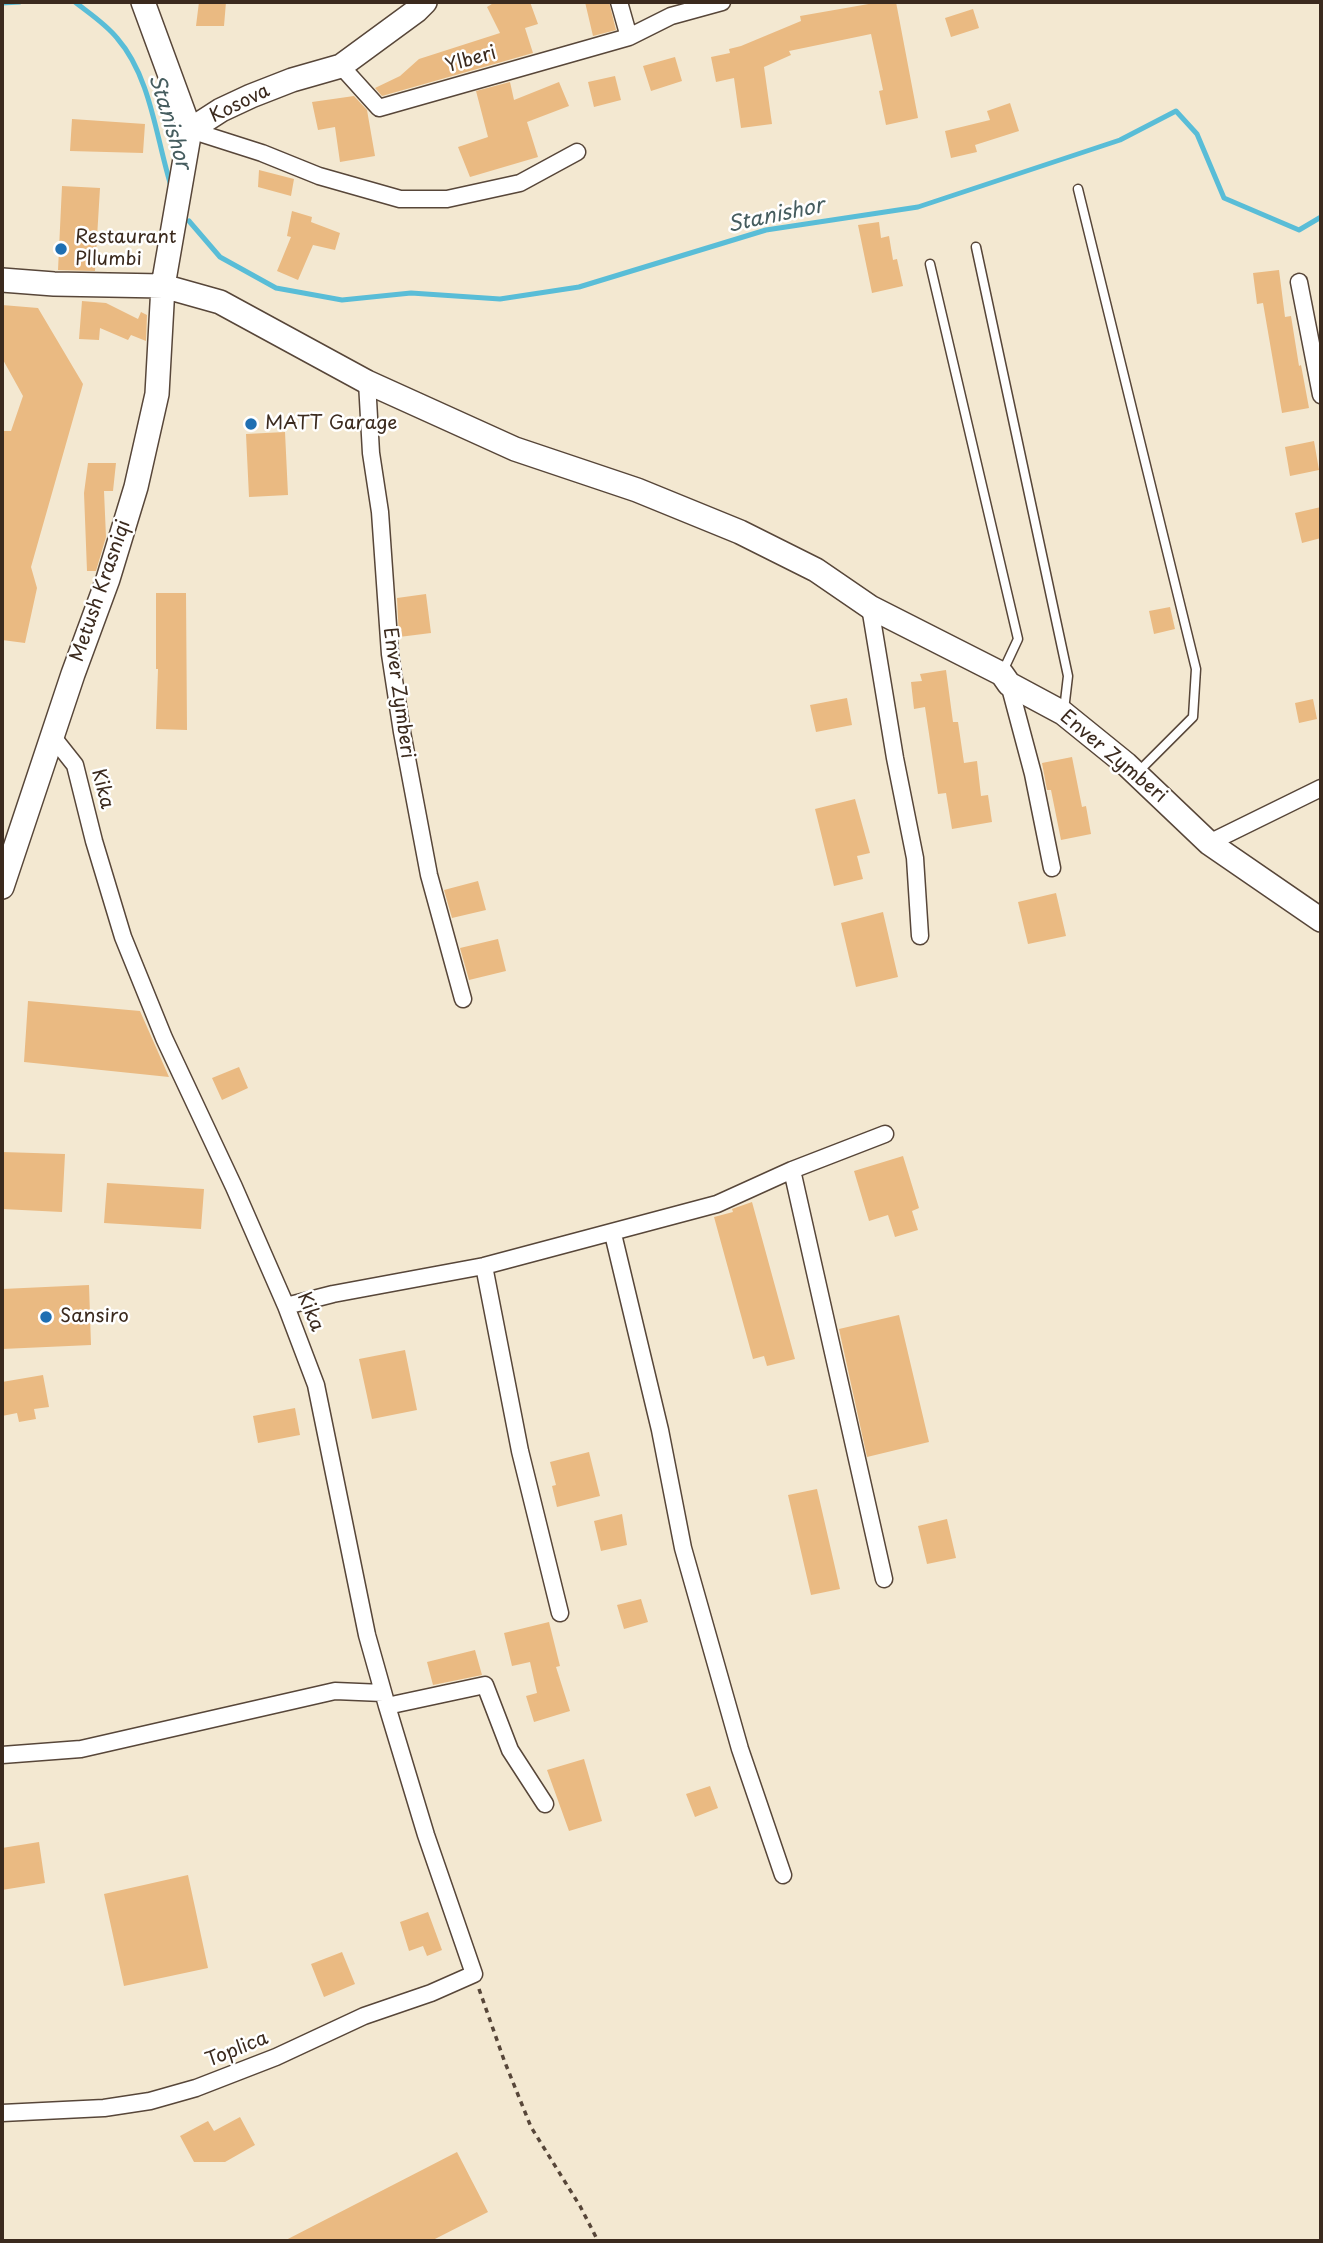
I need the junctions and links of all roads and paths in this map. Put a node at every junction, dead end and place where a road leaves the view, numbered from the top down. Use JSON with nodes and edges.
{"nodes":[{"id":1,"x":144,"y":2,"type":"edge"},
{"id":2,"x":425,"y":2,"type":"edge"},
{"id":3,"x":619,"y":2,"type":"edge"},
{"id":4,"x":722,"y":2,"type":"edge"},
{"id":5,"x":629,"y":37,"type":"junction"},
{"id":6,"x":341,"y":66,"type":"junction"},
{"id":7,"x":190,"y":130,"type":"junction"},
{"id":8,"x":577,"y":152,"type":"dead end"},
{"id":9,"x":1078,"y":190,"type":"dead end"},
{"id":10,"x":976,"y":247,"type":"dead end"},
{"id":11,"x":930,"y":264,"type":"dead end"},
{"id":12,"x":2,"y":280,"type":"edge"},
{"id":13,"x":1299,"y":282,"type":"dead end"},
{"id":14,"x":163,"y":286,"type":"junction"},
{"id":15,"x":367,"y":382,"type":"junction"},
{"id":16,"x":1321,"y":395,"type":"edge"},
{"id":17,"x":870,"y":607,"type":"junction"},
{"id":18,"x":1005,"y":679,"type":"junction"},
{"id":19,"x":1063,"y":713,"type":"junction"},
{"id":20,"x":52,"y":736,"type":"junction"},
{"id":21,"x":1136,"y":774,"type":"junction"},
{"id":22,"x":1321,"y":788,"type":"edge"},
{"id":23,"x":1209,"y":843,"type":"junction"},
{"id":24,"x":1052,"y":868,"type":"dead end"},
{"id":25,"x":2,"y":887,"type":"edge"},
{"id":26,"x":1321,"y":920,"type":"edge"},
{"id":27,"x":920,"y":936,"type":"dead end"},
{"id":28,"x":463,"y":999,"type":"dead end"},
{"id":29,"x":885,"y":1134,"type":"dead end"},
{"id":30,"x":792,"y":1170,"type":"junction"},
{"id":31,"x":613,"y":1234,"type":"junction"},
{"id":32,"x":484,"y":1266,"type":"junction"},
{"id":33,"x":286,"y":1306,"type":"junction"},
{"id":34,"x":884,"y":1578,"type":"dead end"},
{"id":35,"x":560,"y":1613,"type":"dead end"},
{"id":36,"x":385,"y":1700,"type":"junction"},
{"id":37,"x":2,"y":1755,"type":"edge"},
{"id":38,"x":545,"y":1804,"type":"dead end"},
{"id":39,"x":783,"y":1875,"type":"dead end"},
{"id":40,"x":474,"y":1974,"type":"junction"},
{"id":41,"x":2,"y":2113,"type":"edge"},
{"id":42,"x":598,"y":2241,"type":"edge"}],
"edges":[{"from":1,"to":7,"type":"street"},
{"from":2,"to":6,"type":"street","name":"Kosova"},
{"from":3,"to":5,"type":"street"},
{"from":4,"to":5,"type":"street","name":"Ylberi"},
{"from":5,"to":6,"type":"street","name":"Ylberi"},
{"from":6,"to":7,"type":"street","name":"Kosova"},
{"from":7,"to":8,"type":"street"},
{"from":7,"to":14,"type":"street","name":"Kosova"},
{"from":9,"to":21,"type":"lane"},
{"from":10,"to":19,"type":"lane"},
{"from":11,"to":18,"type":"lane"},
{"from":12,"to":14,"type":"street","name":"Enver Zymberi"},
{"from":13,"to":16,"type":"street"},
{"from":14,"to":15,"type":"street","name":"Enver Zymberi"},
{"from":14,"to":20,"type":"street","name":"Metush Krasniqi"},
{"from":15,"to":17,"type":"street","name":"Enver Zymberi"},
{"from":15,"to":28,"type":"street","name":"Enver Zymberi"},
{"from":17,"to":18,"type":"street","name":"Enver Zymberi"},
{"from":17,"to":27,"type":"street"},
{"from":18,"to":19,"type":"street","name":"Enver Zymberi"},
{"from":18,"to":24,"type":"street"},
{"from":19,"to":21,"type":"street","name":"Enver Zymberi"},
{"from":20,"to":25,"type":"street","name":"Metush Krasniqi"},
{"from":20,"to":33,"type":"street","name":"Kika"},
{"from":21,"to":23,"type":"street","name":"Enver Zymberi"},
{"from":22,"to":23,"type":"street"},
{"from":23,"to":26,"type":"street","name":"Enver Zymberi"},
{"from":29,"to":30,"type":"street"},
{"from":30,"to":31,"type":"street"},
{"from":30,"to":34,"type":"street"},
{"from":31,"to":32,"type":"street"},
{"from":31,"to":39,"type":"street"},
{"from":32,"to":33,"type":"street"},
{"from":32,"to":35,"type":"street"},
{"from":33,"to":36,"type":"street","name":"Kika"},
{"from":36,"to":37,"type":"street"},
{"from":36,"to":38,"type":"street"},
{"from":36,"to":40,"type":"street","name":"Kika"},
{"from":40,"to":41,"type":"street","name":"Toplica"},
{"from":40,"to":42,"type":"path"}]}
